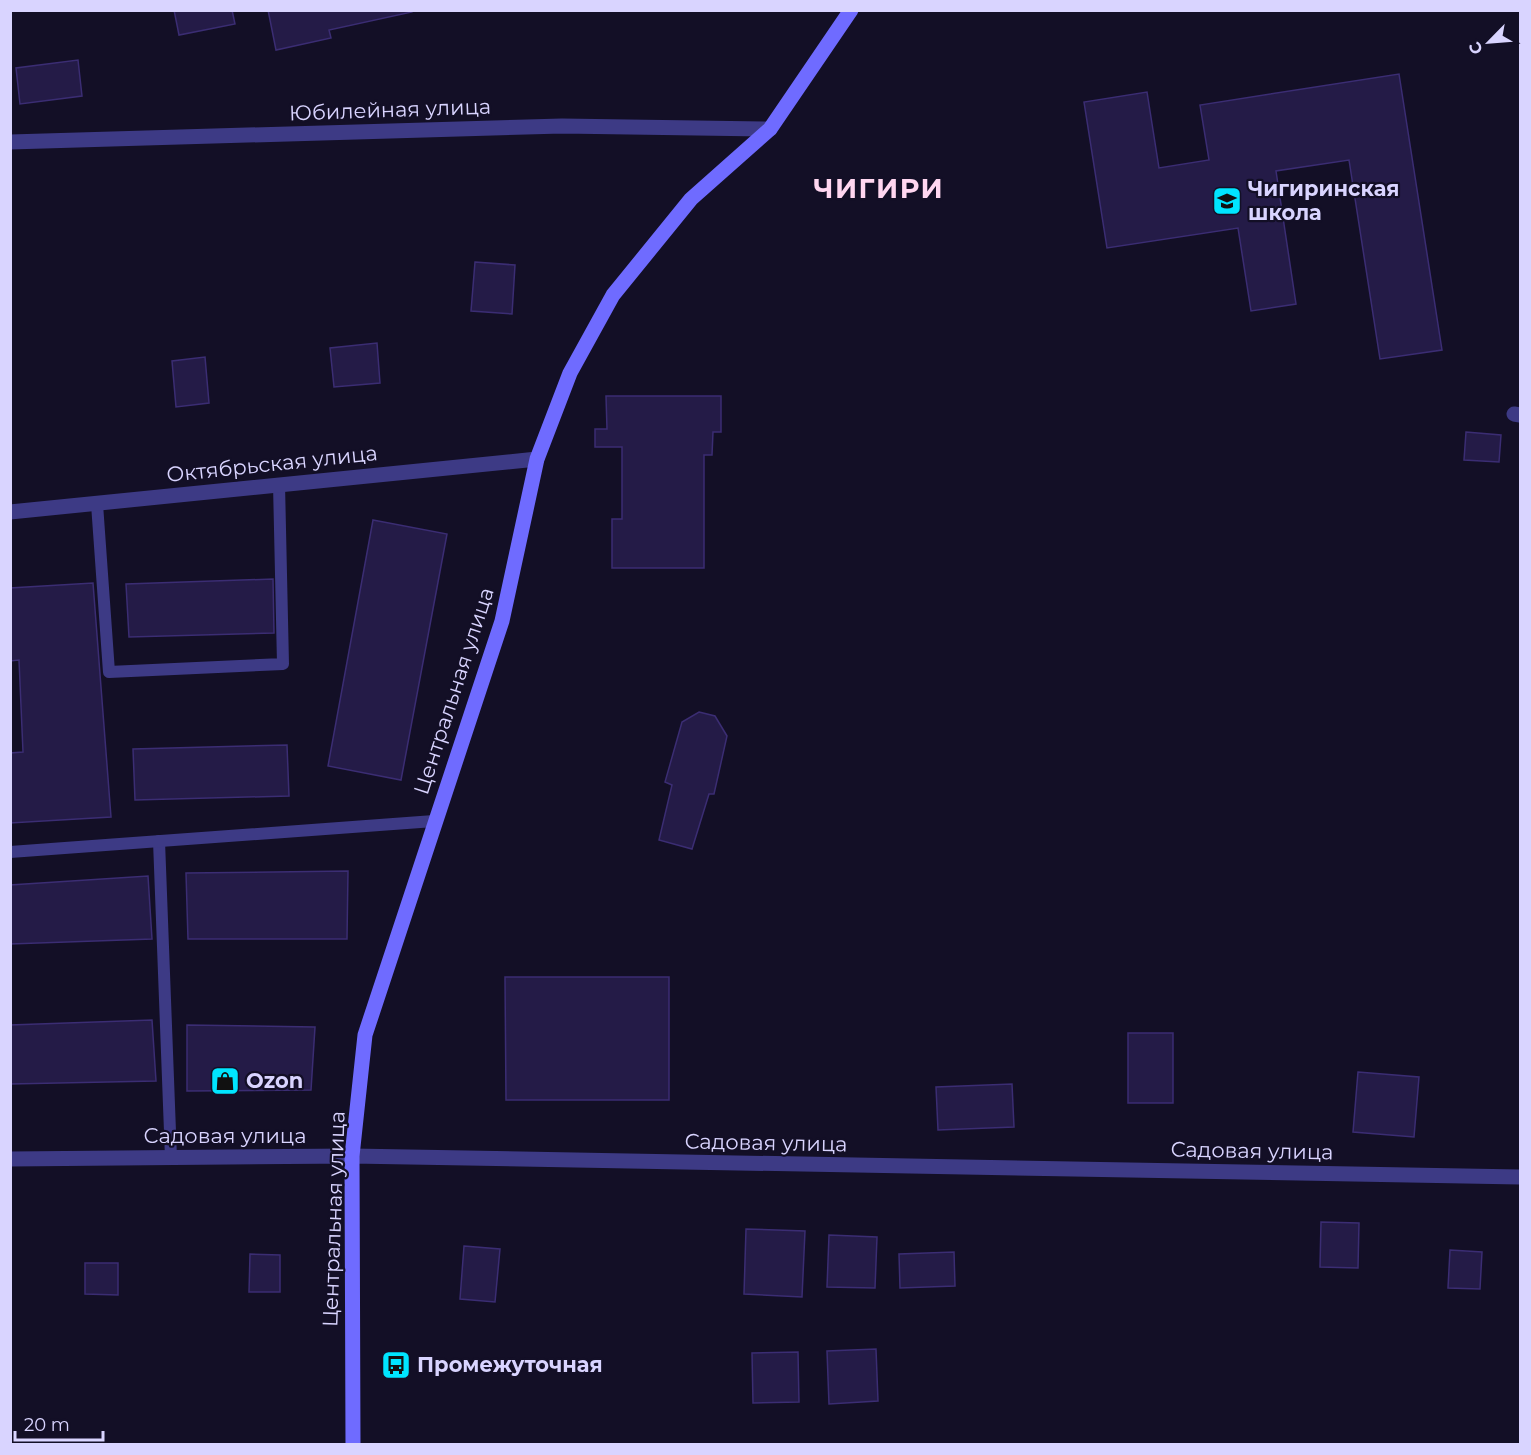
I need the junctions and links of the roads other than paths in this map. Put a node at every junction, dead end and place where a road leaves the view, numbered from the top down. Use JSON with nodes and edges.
{"nodes":[{"id":1,"x":851,"y":10,"type":"edge"},
{"id":2,"x":770,"y":129,"type":"junction"},
{"id":3,"x":10,"y":141,"type":"edge"},
{"id":4,"x":537,"y":459,"type":"junction"},
{"id":5,"x":279,"y":484,"type":"junction"},
{"id":6,"x":97,"y":504,"type":"junction"},
{"id":7,"x":10,"y":512,"type":"edge"},
{"id":8,"x":434,"y":821,"type":"junction"},
{"id":9,"x":159,"y":841,"type":"junction"},
{"id":10,"x":10,"y":852,"type":"edge"},
{"id":11,"x":352,"y":1156,"type":"junction"},
{"id":12,"x":171,"y":1158,"type":"junction"},
{"id":13,"x":10,"y":1159,"type":"edge"},
{"id":14,"x":1521,"y":1177,"type":"edge"},
{"id":15,"x":353,"y":1444,"type":"edge"}],
"edges":[{"from":1,"to":2,"type":"street","name":"Центральная улица"},
{"from":2,"to":3,"type":"street","name":"Юбилейная улица"},
{"from":2,"to":4,"type":"street","name":"Центральная улица"},
{"from":4,"to":5,"type":"street","name":"Октябрьская улица"},
{"from":4,"to":8,"type":"street","name":"Центральная улица"},
{"from":5,"to":6,"type":"street","name":"Октябрьская улица"},
{"from":5,"to":6,"type":"lane"},
{"from":6,"to":7,"type":"street","name":"Октябрьская улица"},
{"from":8,"to":9,"type":"lane"},
{"from":8,"to":11,"type":"street","name":"Центральная улица"},
{"from":9,"to":10,"type":"lane"},
{"from":9,"to":12,"type":"lane"},
{"from":11,"to":12,"type":"street","name":"Садовая улица"},
{"from":11,"to":14,"type":"street","name":"Садовая улица"},
{"from":11,"to":15,"type":"street","name":"Центральная улица"},
{"from":12,"to":13,"type":"street","name":"Садовая улица"}]}
